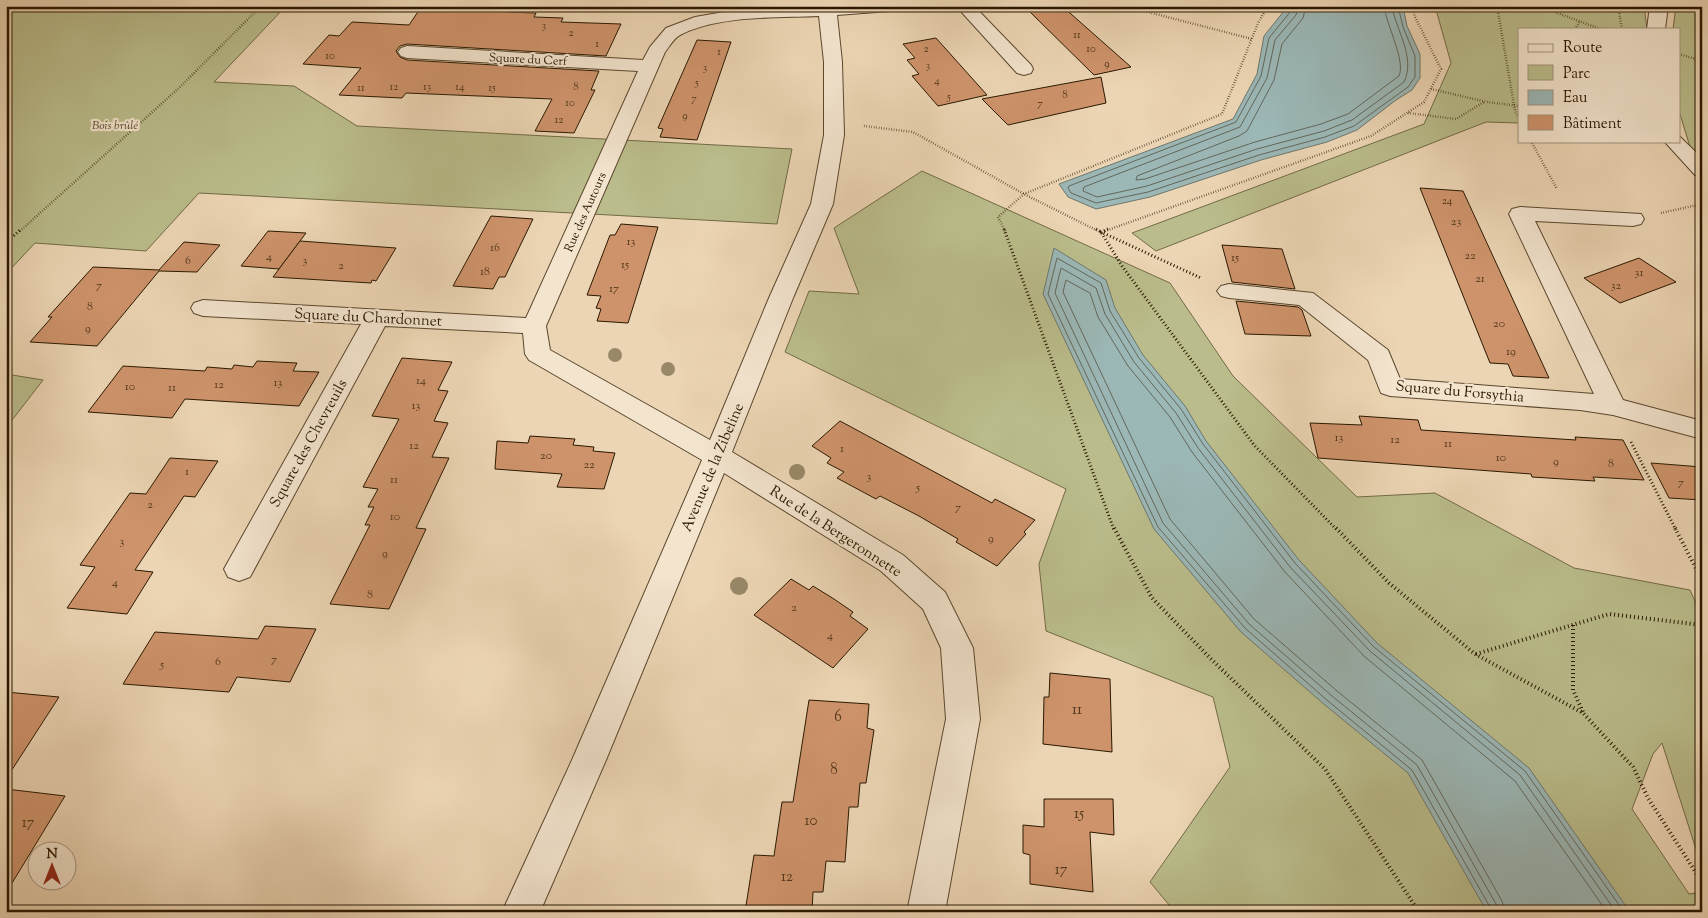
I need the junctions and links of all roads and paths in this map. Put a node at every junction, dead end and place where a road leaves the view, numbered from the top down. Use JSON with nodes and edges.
{"nodes":[{"id":1,"x":261,"y":6,"type":"edge"},
{"id":2,"x":890,"y":6,"type":"edge"},
{"id":3,"x":964,"y":6,"type":"edge"},
{"id":4,"x":1125,"y":6,"type":"edge"},
{"id":5,"x":1268,"y":6,"type":"edge"},
{"id":6,"x":1412,"y":6,"type":"edge"},
{"id":7,"x":1497,"y":6,"type":"edge"},
{"id":8,"x":1539,"y":6,"type":"edge"},
{"id":9,"x":1618,"y":6,"type":"edge"},
{"id":10,"x":1658,"y":6,"type":"edge"},
{"id":11,"x":828,"y":8,"type":"edge"},
{"id":12,"x":1580,"y":21,"type":"junction"},
{"id":13,"x":1576,"y":28,"type":"edge"},
{"id":14,"x":1598,"y":28,"type":"edge"},
{"id":15,"x":1622,"y":28,"type":"edge"},
{"id":16,"x":1656,"y":28,"type":"edge"},
{"id":17,"x":1252,"y":39,"type":"junction"},
{"id":18,"x":408,"y":52,"type":"dead end"},
{"id":19,"x":1680,"y":54,"type":"edge"},
{"id":20,"x":1702,"y":61,"type":"edge"},
{"id":21,"x":649,"y":66,"type":"junction"},
{"id":22,"x":1024,"y":69,"type":"dead end"},
{"id":23,"x":1431,"y":89,"type":"junction"},
{"id":24,"x":1484,"y":102,"type":"junction"},
{"id":25,"x":1514,"y":106,"type":"junction"},
{"id":26,"x":1518,"y":106,"type":"edge"},
{"id":27,"x":1407,"y":113,"type":"junction"},
{"id":28,"x":1518,"y":116,"type":"edge"},
{"id":29,"x":834,"y":122,"type":"junction"},
{"id":30,"x":1533,"y":142,"type":"edge"},
{"id":31,"x":1675,"y":142,"type":"edge"},
{"id":32,"x":1702,"y":171,"type":"edge"},
{"id":33,"x":1024,"y":194,"type":"junction"},
{"id":34,"x":1702,"y":204,"type":"edge"},
{"id":35,"x":1572,"y":216,"type":"junction"},
{"id":36,"x":1633,"y":219,"type":"joint"},
{"id":37,"x":1101,"y":232,"type":"junction"},
{"id":38,"x":6,"y":242,"type":"edge"},
{"id":39,"x":1229,"y":291,"type":"joint"},
{"id":40,"x":203,"y":308,"type":"dead end"},
{"id":41,"x":377,"y":318,"type":"junction"},
{"id":42,"x":534,"y":326,"type":"junction"},
{"id":43,"x":1613,"y":406,"type":"junction"},
{"id":44,"x":1702,"y":430,"type":"edge"},
{"id":45,"x":717,"y":456,"type":"junction"},
{"id":46,"x":239,"y":569,"type":"dead end"},
{"id":47,"x":1702,"y":580,"type":"edge"},
{"id":48,"x":1573,"y":625,"type":"junction"},
{"id":49,"x":1702,"y":625,"type":"edge"},
{"id":50,"x":1476,"y":654,"type":"junction"},
{"id":51,"x":1583,"y":713,"type":"junction"},
{"id":52,"x":1702,"y":882,"type":"edge"},
{"id":53,"x":521,"y":912,"type":"edge"},
{"id":54,"x":926,"y":912,"type":"edge"},
{"id":55,"x":1418,"y":912,"type":"edge"}],
"edges":[{"from":1,"to":38,"type":"path"},
{"from":2,"to":11,"type":"street","name":"Rue des Autours"},
{"from":3,"to":22,"type":"street"},
{"from":4,"to":17,"type":"path"},
{"from":5,"to":17,"type":"path"},
{"from":6,"to":23,"type":"path"},
{"from":7,"to":25,"type":"path"},
{"from":8,"to":12,"type":"path"},
{"from":9,"to":15,"type":"path"},
{"from":10,"to":16,"type":"street"},
{"from":11,"to":21,"type":"street","name":"Rue des Autours"},
{"from":11,"to":29,"type":"street","name":"Avenue de la Zibeline"},
{"from":12,"to":13,"type":"path"},
{"from":12,"to":14,"type":"path"},
{"from":17,"to":33,"type":"path"},
{"from":18,"to":21,"type":"street","name":"Square du Cerf"},
{"from":19,"to":20,"type":"path"},
{"from":21,"to":42,"type":"street","name":"Rue des Autours"},
{"from":23,"to":24,"type":"path"},
{"from":23,"to":27,"type":"path"},
{"from":24,"to":25,"type":"path"},
{"from":24,"to":27,"type":"path"},
{"from":25,"to":26,"type":"path"},
{"from":25,"to":28,"type":"path"},
{"from":27,"to":37,"type":"path"},
{"from":29,"to":33,"type":"path"},
{"from":29,"to":45,"type":"street","name":"Avenue de la Zibeline"},
{"from":30,"to":35,"type":"path"},
{"from":31,"to":32,"type":"street"},
{"from":33,"to":37,"type":"path"},
{"from":33,"to":55,"type":"path"},
{"from":34,"to":36,"type":"path"},
{"from":35,"to":36,"type":"street"},
{"from":35,"to":43,"type":"street"},
{"from":37,"to":39,"type":"path"},
{"from":37,"to":50,"type":"path"},
{"from":39,"to":43,"type":"street","name":"Square du Forsythia"},
{"from":40,"to":41,"type":"street","name":"Square du Chardonnet"},
{"from":41,"to":42,"type":"street","name":"Square du Chardonnet"},
{"from":41,"to":46,"type":"street","name":"Square des Chevreuils"},
{"from":42,"to":45,"type":"street"},
{"from":43,"to":44,"type":"street","name":"Square du Forsythia"},
{"from":43,"to":47,"type":"path"},
{"from":45,"to":53,"type":"street","name":"Avenue de la Zibeline"},
{"from":45,"to":54,"type":"street","name":"Rue de la Bergeronnette"},
{"from":48,"to":49,"type":"path"},
{"from":48,"to":50,"type":"path"},
{"from":48,"to":51,"type":"path"},
{"from":50,"to":51,"type":"path"},
{"from":51,"to":52,"type":"path"}]}
